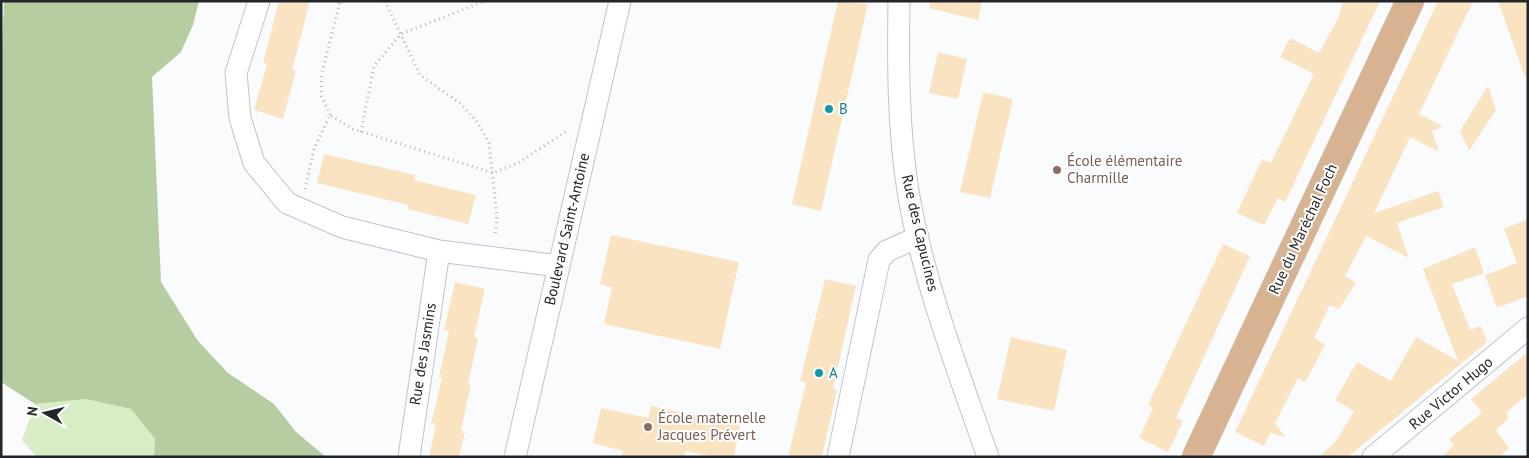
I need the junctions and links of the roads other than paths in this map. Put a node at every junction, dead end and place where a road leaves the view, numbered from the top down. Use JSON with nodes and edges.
{"nodes":[{"id":1,"x":259,"y":1,"type":"edge"},
{"id":2,"x":620,"y":1,"type":"edge"},
{"id":3,"x":899,"y":1,"type":"edge"},
{"id":4,"x":1410,"y":1,"type":"edge"},
{"id":5,"x":918,"y":238,"type":"junction"},
{"id":6,"x":439,"y":251,"type":"junction"},
{"id":7,"x":559,"y":266,"type":"junction"},
{"id":8,"x":1528,"y":328,"type":"edge"},
{"id":9,"x":409,"y":457,"type":"edge"},
{"id":10,"x":515,"y":457,"type":"edge"},
{"id":11,"x":838,"y":457,"type":"edge"},
{"id":12,"x":988,"y":457,"type":"edge"},
{"id":13,"x":1196,"y":457,"type":"edge"},
{"id":14,"x":1373,"y":457,"type":"edge"}],
"edges":[{"from":1,"to":6,"type":"street"},
{"from":2,"to":7,"type":"street","name":"Boulevard Saint-Antoine"},
{"from":3,"to":5,"type":"street","name":"Rue des Capucines"},
{"from":4,"to":13,"type":"main road","name":"Rue du Maréchal Foch"},
{"from":5,"to":11,"type":"street"},
{"from":5,"to":12,"type":"street","name":"Rue des Capucines"},
{"from":6,"to":7,"type":"street"},
{"from":6,"to":9,"type":"street","name":"Rue des Jasmins"},
{"from":7,"to":10,"type":"street","name":"Boulevard Saint-Antoine"},
{"from":8,"to":14,"type":"street","name":"Rue Victor Hugo"}]}
